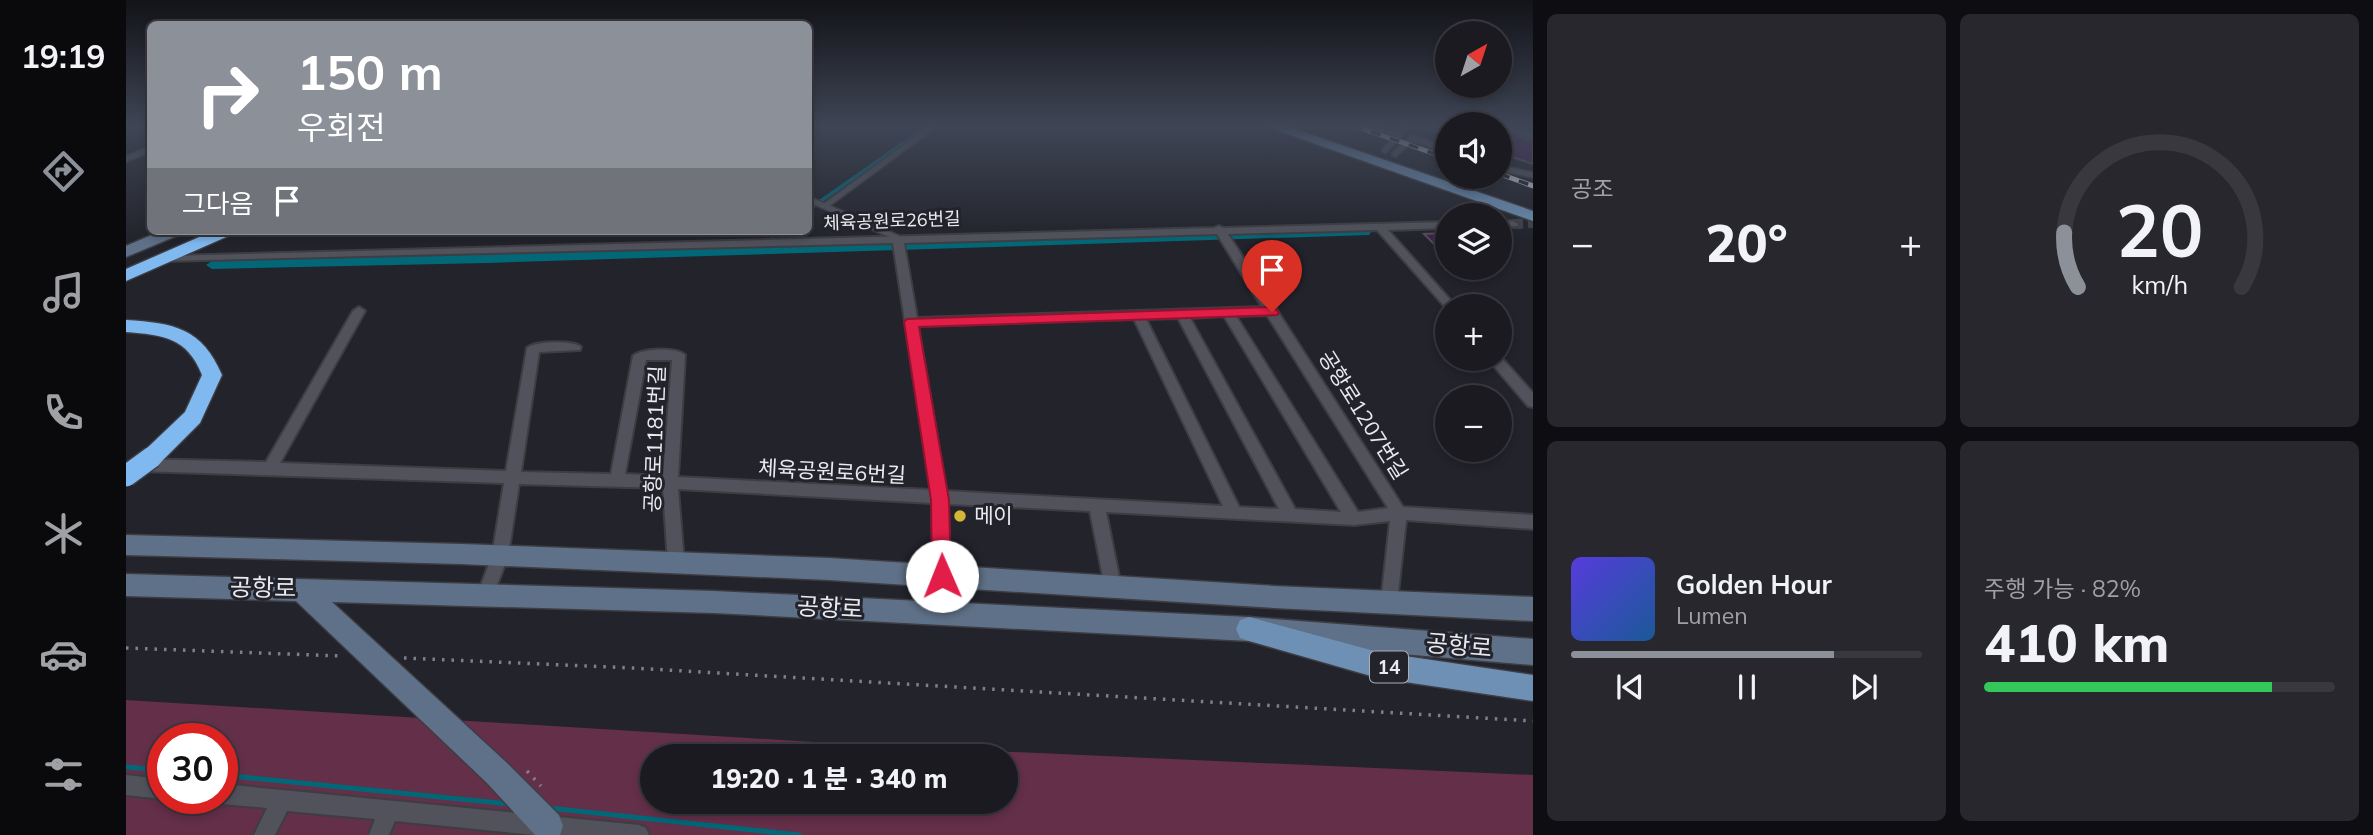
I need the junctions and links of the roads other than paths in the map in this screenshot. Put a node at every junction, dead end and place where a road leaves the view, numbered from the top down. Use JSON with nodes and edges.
{"nodes":[{"id":1,"x":882,"y":164,"type":"edge"},
{"id":2,"x":1381,"y":164,"type":"edge"},
{"id":3,"x":1396,"y":164,"type":"edge"},
{"id":4,"x":1400,"y":164,"type":"edge"},
{"id":5,"x":1512,"y":171,"type":"edge"},
{"id":6,"x":1533,"y":176,"type":"edge"},
{"id":7,"x":1494,"y":189,"type":"edge"},
{"id":8,"x":812,"y":201,"type":"edge"},
{"id":9,"x":1467,"y":203,"type":"edge"},
{"id":10,"x":1533,"y":203,"type":"edge"},
{"id":11,"x":825,"y":206,"type":"junction"},
{"id":12,"x":1533,"y":214,"type":"edge"},
{"id":13,"x":1512,"y":222,"type":"edge"},
{"id":14,"x":1435,"y":225,"type":"edge"},
{"id":15,"x":1379,"y":226,"type":"junction"},
{"id":16,"x":1533,"y":228,"type":"tunnel mouth"},
{"id":17,"x":1219,"y":229,"type":"junction"},
{"id":18,"x":165,"y":235,"type":"edge"},
{"id":19,"x":195,"y":235,"type":"edge"},
{"id":20,"x":218,"y":235,"type":"edge"},
{"id":21,"x":224,"y":235,"type":"edge"},
{"id":22,"x":898,"y":238,"type":"junction"},
{"id":23,"x":126,"y":252,"type":"edge"},
{"id":24,"x":170,"y":259,"type":"junction"},
{"id":25,"x":126,"y":266,"type":"edge"},
{"id":26,"x":126,"y":278,"type":"edge"},
{"id":27,"x":1438,"y":294,"type":"edge"},
{"id":28,"x":359,"y":311,"type":"dead end"},
{"id":29,"x":1272,"y":312,"type":"junction"},
{"id":30,"x":1228,"y":313,"type":"junction"},
{"id":31,"x":1182,"y":314,"type":"junction"},
{"id":32,"x":1138,"y":316,"type":"junction"},
{"id":33,"x":912,"y":322,"type":"junction"},
{"id":34,"x":126,"y":326,"type":"edge"},
{"id":35,"x":575,"y":347,"type":"dead end"},
{"id":36,"x":1506,"y":371,"type":"edge"},
{"id":37,"x":1533,"y":402,"type":"edge"},
{"id":38,"x":126,"y":465,"type":"edge"},
{"id":39,"x":270,"y":468,"type":"junction"},
{"id":40,"x":126,"y":476,"type":"edge"},
{"id":41,"x":511,"y":479,"type":"junction"},
{"id":42,"x":617,"y":481,"type":"junction"},
{"id":43,"x":670,"y":483,"type":"junction"},
{"id":44,"x":940,"y":500,"type":"junction"},
{"id":45,"x":1097,"y":507,"type":"junction"},
{"id":46,"x":1399,"y":513,"type":"junction"},
{"id":47,"x":1235,"y":514,"type":"junction"},
{"id":48,"x":1291,"y":516,"type":"junction"},
{"id":49,"x":1354,"y":519,"type":"junction"},
{"id":50,"x":1533,"y":522,"type":"edge"},
{"id":51,"x":126,"y":545,"type":"edge"},
{"id":52,"x":500,"y":556,"type":"junction"},
{"id":53,"x":676,"y":563,"type":"junction"},
{"id":54,"x":942,"y":576,"type":"junction"},
{"id":55,"x":126,"y":585,"type":"edge"},
{"id":56,"x":1113,"y":587,"type":"junction"},
{"id":57,"x":300,"y":589,"type":"junction"},
{"id":58,"x":486,"y":593,"type":"junction"},
{"id":59,"x":1389,"y":602,"type":"junction"},
{"id":60,"x":1533,"y":608,"type":"edge"},
{"id":61,"x":1249,"y":629,"type":"junction"},
{"id":62,"x":1533,"y":652,"type":"edge"},
{"id":63,"x":1533,"y":688,"type":"edge"},
{"id":64,"x":126,"y":785,"type":"edge"},
{"id":65,"x":147,"y":787,"type":"edge"},
{"id":66,"x":238,"y":796,"type":"edge"},
{"id":67,"x":282,"y":800,"type":"junction"},
{"id":68,"x":389,"y":810,"type":"junction"},
{"id":69,"x":547,"y":830,"type":"edge"},
{"id":70,"x":264,"y":835,"type":"edge"},
{"id":71,"x":379,"y":835,"type":"edge"},
{"id":72,"x":639,"y":835,"type":"edge"}],
"edges":[{"from":1,"to":11,"type":"lane"},
{"from":2,"to":9,"type":"main road"},
{"from":3,"to":12,"type":"main road"},
{"from":4,"to":12,"type":"main road"},
{"from":5,"to":6,"type":"lane"},
{"from":7,"to":10,"type":"main road"},
{"from":8,"to":11,"type":"lane"},
{"from":11,"to":22,"type":"lane"},
{"from":13,"to":16,"type":"main road"},
{"from":14,"to":15,"type":"street","name":"체육공원로26번길"},
{"from":15,"to":17,"type":"street","name":"체육공원로26번길"},
{"from":15,"to":27,"type":"street"},
{"from":17,"to":22,"type":"street","name":"체육공원로26번길"},
{"from":17,"to":29,"type":"street","name":"공항로1207번길"},
{"from":18,"to":23,"type":"main road"},
{"from":19,"to":25,"type":"highway"},
{"from":20,"to":26,"type":"highway"},
{"from":21,"to":24,"type":"main road"},
{"from":22,"to":24,"type":"street","name":"체육공원로26번길"},
{"from":22,"to":33,"type":"street"},
{"from":24,"to":26,"type":"main road"},
{"from":28,"to":39,"type":"street"},
{"from":29,"to":30,"type":"street"},
{"from":29,"to":46,"type":"street","name":"공항로1207번길"},
{"from":30,"to":31,"type":"street"},
{"from":30,"to":49,"type":"street"},
{"from":31,"to":32,"type":"street"},
{"from":31,"to":48,"type":"street"},
{"from":32,"to":33,"type":"street"},
{"from":32,"to":47,"type":"street"},
{"from":33,"to":44,"type":"street"},
{"from":34,"to":40,"type":"highway","bridge":true},
{"from":35,"to":41,"type":"street"},
{"from":36,"to":37,"type":"street"},
{"from":38,"to":39,"type":"street","name":"체육공원로6번길"},
{"from":39,"to":41,"type":"street","name":"체육공원로6번길"},
{"from":41,"to":42,"type":"street","name":"체육공원로6번길"},
{"from":41,"to":52,"type":"street"},
{"from":42,"to":43,"type":"street","name":"체육공원로6번길"},
{"from":42,"to":43,"type":"street","name":"공항로1181번길"},
{"from":43,"to":44,"type":"street","name":"체육공원로6번길"},
{"from":43,"to":53,"type":"street","name":"공항로1181번길"},
{"from":44,"to":45,"type":"street","name":"체육공원로6번길"},
{"from":44,"to":54,"type":"street"},
{"from":45,"to":47,"type":"street","name":"체육공원로6번길"},
{"from":45,"to":56,"type":"street"},
{"from":46,"to":49,"type":"street","name":"체육공원로6번길"},
{"from":46,"to":50,"type":"street","name":"체육공원로6번길"},
{"from":46,"to":59,"type":"street","name":"공항로1207번길"},
{"from":47,"to":48,"type":"street","name":"체육공원로6번길"},
{"from":48,"to":49,"type":"street","name":"체육공원로6번길"},
{"from":51,"to":52,"type":"main road","name":"공항로"},
{"from":52,"to":53,"type":"main road","name":"공항로"},
{"from":52,"to":58,"type":"street"},
{"from":53,"to":54,"type":"main road","name":"공항로"},
{"from":54,"to":56,"type":"main road","name":"공항로"},
{"from":55,"to":57,"type":"main road","name":"공항로"},
{"from":56,"to":59,"type":"main road","name":"공항로"},
{"from":57,"to":58,"type":"main road","name":"공항로"},
{"from":57,"to":69,"type":"main road"},
{"from":58,"to":61,"type":"main road","name":"공항로"},
{"from":59,"to":60,"type":"main road","name":"공항로"},
{"from":61,"to":62,"type":"main road","name":"공항로"},
{"from":61,"to":63,"type":"main road","number":"14"},
{"from":64,"to":65,"type":"street"},
{"from":66,"to":67,"type":"street"},
{"from":67,"to":68,"type":"street"},
{"from":67,"to":70,"type":"street"},
{"from":68,"to":69,"type":"street"},
{"from":68,"to":71,"type":"street"},
{"from":69,"to":72,"type":"street"}]}
